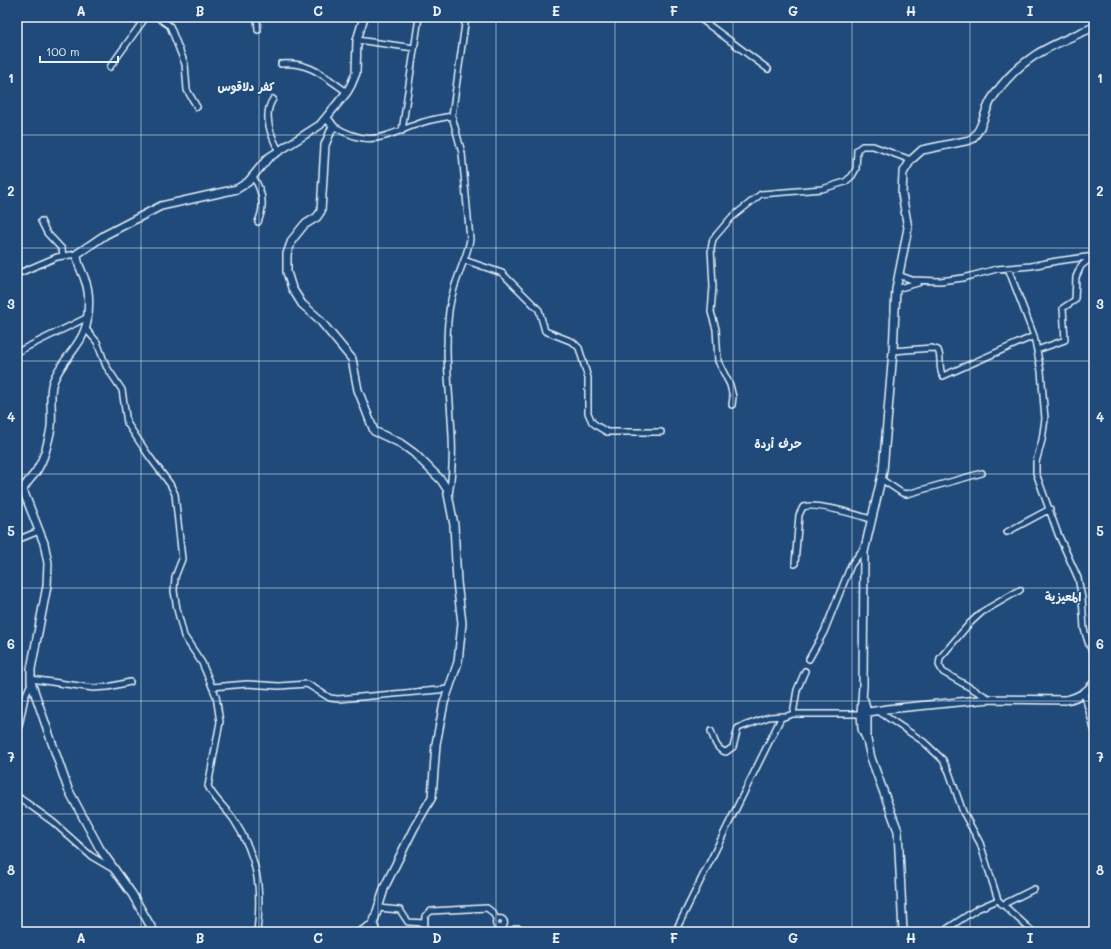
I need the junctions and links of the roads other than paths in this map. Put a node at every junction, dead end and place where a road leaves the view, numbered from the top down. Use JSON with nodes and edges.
{"nodes":[{"id":1,"x":146,"y":17,"type":"edge"},
{"id":2,"x":157,"y":17,"type":"edge"},
{"id":3,"x":257,"y":17,"type":"edge"},
{"id":4,"x":364,"y":17,"type":"edge"},
{"id":5,"x":419,"y":17,"type":"edge"},
{"id":6,"x":466,"y":17,"type":"edge"},
{"id":7,"x":698,"y":17,"type":"edge"},
{"id":8,"x":1094,"y":27,"type":"edge"},
{"id":9,"x":258,"y":30,"type":"dead end"},
{"id":10,"x":357,"y":40,"type":"junction"},
{"id":11,"x":414,"y":48,"type":"junction"},
{"id":12,"x":281,"y":64,"type":"dead end"},
{"id":13,"x":110,"y":67,"type":"dead end"},
{"id":14,"x":768,"y":69,"type":"dead end"},
{"id":15,"x":347,"y":92,"type":"junction"},
{"id":16,"x":273,"y":99,"type":"dead end"},
{"id":17,"x":197,"y":107,"type":"dead end"},
{"id":18,"x":452,"y":116,"type":"junction"},
{"id":19,"x":327,"y":118,"type":"junction"},
{"id":20,"x":333,"y":126,"type":"junction"},
{"id":21,"x":402,"y":131,"type":"junction"},
{"id":22,"x":279,"y":151,"type":"junction"},
{"id":23,"x":911,"y":160,"type":"junction"},
{"id":24,"x":253,"y":177,"type":"junction"},
{"id":25,"x":41,"y":221,"type":"dead end"},
{"id":26,"x":258,"y":222,"type":"dead end"},
{"id":27,"x":77,"y":254,"type":"junction"},
{"id":28,"x":63,"y":256,"type":"junction"},
{"id":29,"x":1093,"y":257,"type":"edge"},
{"id":30,"x":464,"y":260,"type":"junction"},
{"id":31,"x":1008,"y":268,"type":"junction"},
{"id":32,"x":17,"y":274,"type":"edge"},
{"id":33,"x":898,"y":275,"type":"junction"},
{"id":34,"x":929,"y":282,"type":"junction"},
{"id":35,"x":896,"y":289,"type":"junction"},
{"id":36,"x":88,"y":317,"type":"junction"},
{"id":37,"x":86,"y":329,"type":"junction"},
{"id":38,"x":1034,"y":336,"type":"junction"},
{"id":39,"x":1037,"y":350,"type":"junction"},
{"id":40,"x":893,"y":351,"type":"junction"},
{"id":41,"x":17,"y":352,"type":"edge"},
{"id":42,"x":732,"y":405,"type":"dead end"},
{"id":43,"x":661,"y":432,"type":"dead end"},
{"id":44,"x":982,"y":473,"type":"dead end"},
{"id":45,"x":881,"y":480,"type":"junction"},
{"id":46,"x":449,"y":495,"type":"junction"},
{"id":47,"x":1050,"y":509,"type":"junction"},
{"id":48,"x":871,"y":519,"type":"junction"},
{"id":49,"x":39,"y":531,"type":"junction"},
{"id":50,"x":1007,"y":532,"type":"dead end"},
{"id":51,"x":17,"y":540,"type":"edge"},
{"id":52,"x":866,"y":545,"type":"junction"},
{"id":53,"x":795,"y":564,"type":"dead end"},
{"id":54,"x":1020,"y":590,"type":"dead end"},
{"id":55,"x":1094,"y":655,"type":"edge"},
{"id":56,"x":809,"y":659,"type":"dead end"},
{"id":57,"x":805,"y":671,"type":"dead end"},
{"id":58,"x":31,"y":680,"type":"junction"},
{"id":59,"x":130,"y":682,"type":"dead end"},
{"id":60,"x":1094,"y":683,"type":"edge"},
{"id":61,"x":212,"y":687,"type":"junction"},
{"id":62,"x":449,"y":689,"type":"junction"},
{"id":63,"x":1084,"y":694,"type":"junction"},
{"id":64,"x":990,"y":699,"type":"junction"},
{"id":65,"x":20,"y":708,"type":"edge"},
{"id":66,"x":878,"y":711,"type":"junction"},
{"id":67,"x":864,"y":713,"type":"junction"},
{"id":68,"x":793,"y":714,"type":"junction"},
{"id":69,"x":783,"y":716,"type":"junction"},
{"id":70,"x":1094,"y":729,"type":"edge"},
{"id":71,"x":711,"y":731,"type":"dead end"},
{"id":72,"x":17,"y":736,"type":"edge"},
{"id":73,"x":17,"y":796,"type":"edge"},
{"id":74,"x":115,"y":870,"type":"junction"},
{"id":75,"x":1034,"y":889,"type":"dead end"},
{"id":76,"x":1000,"y":903,"type":"junction"},
{"id":77,"x":378,"y":908,"type":"junction"},
{"id":78,"x":425,"y":923,"type":"junction"},
{"id":79,"x":373,"y":924,"type":"junction"},
{"id":80,"x":518,"y":928,"type":"dead end"},
{"id":81,"x":500,"y":930,"type":"edge"},
{"id":82,"x":154,"y":932,"type":"edge"},
{"id":83,"x":257,"y":932,"type":"edge"},
{"id":84,"x":360,"y":932,"type":"edge"},
{"id":85,"x":376,"y":932,"type":"edge"},
{"id":86,"x":424,"y":932,"type":"edge"},
{"id":87,"x":507,"y":932,"type":"edge"},
{"id":88,"x":675,"y":932,"type":"edge"},
{"id":89,"x":903,"y":932,"type":"edge"},
{"id":90,"x":942,"y":932,"type":"edge"},
{"id":91,"x":1033,"y":932,"type":"edge"}],
"edges":[{"from":1,"to":13,"type":"street"},
{"from":2,"to":17,"type":"street"},
{"from":3,"to":9,"type":"street"},
{"from":4,"to":10,"type":"main road"},
{"from":5,"to":11,"type":"street"},
{"from":6,"to":18,"type":"street"},
{"from":7,"to":14,"type":"street"},
{"from":8,"to":23,"type":"main road"},
{"from":10,"to":11,"type":"street"},
{"from":10,"to":15,"type":"main road"},
{"from":11,"to":21,"type":"street"},
{"from":12,"to":15,"type":"street"},
{"from":15,"to":19,"type":"main road"},
{"from":16,"to":22,"type":"street"},
{"from":18,"to":21,"type":"street"},
{"from":18,"to":30,"type":"street"},
{"from":19,"to":20,"type":"main road"},
{"from":19,"to":22,"type":"main road"},
{"from":20,"to":21,"type":"street"},
{"from":20,"to":46,"type":"main road"},
{"from":22,"to":24,"type":"main road"},
{"from":23,"to":33,"type":"main road"},
{"from":23,"to":42,"type":"street"},
{"from":24,"to":26,"type":"street"},
{"from":24,"to":27,"type":"main road"},
{"from":25,"to":28,"type":"street"},
{"from":27,"to":28,"type":"street"},
{"from":27,"to":36,"type":"main road"},
{"from":28,"to":32,"type":"street"},
{"from":29,"to":31,"type":"street"},
{"from":29,"to":39,"type":"street"},
{"from":30,"to":43,"type":"street"},
{"from":30,"to":46,"type":"street"},
{"from":31,"to":34,"type":"street"},
{"from":31,"to":38,"type":"street"},
{"from":33,"to":34,"type":"street"},
{"from":33,"to":35,"type":"main road"},
{"from":34,"to":35,"type":"street"},
{"from":35,"to":40,"type":"main road"},
{"from":36,"to":37,"type":"main road"},
{"from":36,"to":41,"type":"street"},
{"from":37,"to":49,"type":"main road"},
{"from":37,"to":61,"type":"street"},
{"from":38,"to":39,"type":"street"},
{"from":38,"to":40,"type":"street"},
{"from":39,"to":47,"type":"street"},
{"from":40,"to":45,"type":"main road"},
{"from":44,"to":45,"type":"street"},
{"from":45,"to":48,"type":"main road"},
{"from":46,"to":62,"type":"main road"},
{"from":47,"to":50,"type":"street"},
{"from":47,"to":55,"type":"street"},
{"from":48,"to":52,"type":"main road"},
{"from":48,"to":53,"type":"street"},
{"from":49,"to":51,"type":"street"},
{"from":49,"to":58,"type":"main road"},
{"from":52,"to":56,"type":"street"},
{"from":52,"to":67,"type":"main road"},
{"from":54,"to":64,"type":"street"},
{"from":57,"to":68,"type":"street"},
{"from":58,"to":59,"type":"street"},
{"from":58,"to":65,"type":"street"},
{"from":58,"to":74,"type":"main road"},
{"from":60,"to":63,"type":"main road"},
{"from":61,"to":62,"type":"street"},
{"from":61,"to":83,"type":"street"},
{"from":62,"to":77,"type":"main road"},
{"from":63,"to":64,"type":"main road"},
{"from":63,"to":70,"type":"street"},
{"from":64,"to":66,"type":"main road"},
{"from":65,"to":72,"type":"street"},
{"from":66,"to":67,"type":"main road"},
{"from":66,"to":76,"type":"street"},
{"from":67,"to":68,"type":"street"},
{"from":67,"to":89,"type":"main road"},
{"from":68,"to":69,"type":"street"},
{"from":69,"to":71,"type":"street"},
{"from":69,"to":88,"type":"street"},
{"from":73,"to":74,"type":"street"},
{"from":74,"to":82,"type":"main road"},
{"from":75,"to":76,"type":"street"},
{"from":76,"to":90,"type":"street"},
{"from":76,"to":91,"type":"street"},
{"from":77,"to":78,"type":"street"},
{"from":77,"to":79,"type":"main road"},
{"from":78,"to":81,"type":"street"},
{"from":78,"to":86,"type":"street"},
{"from":79,"to":84,"type":"main road"},
{"from":79,"to":85,"type":"main road"},
{"from":80,"to":87,"type":"street"}]}
